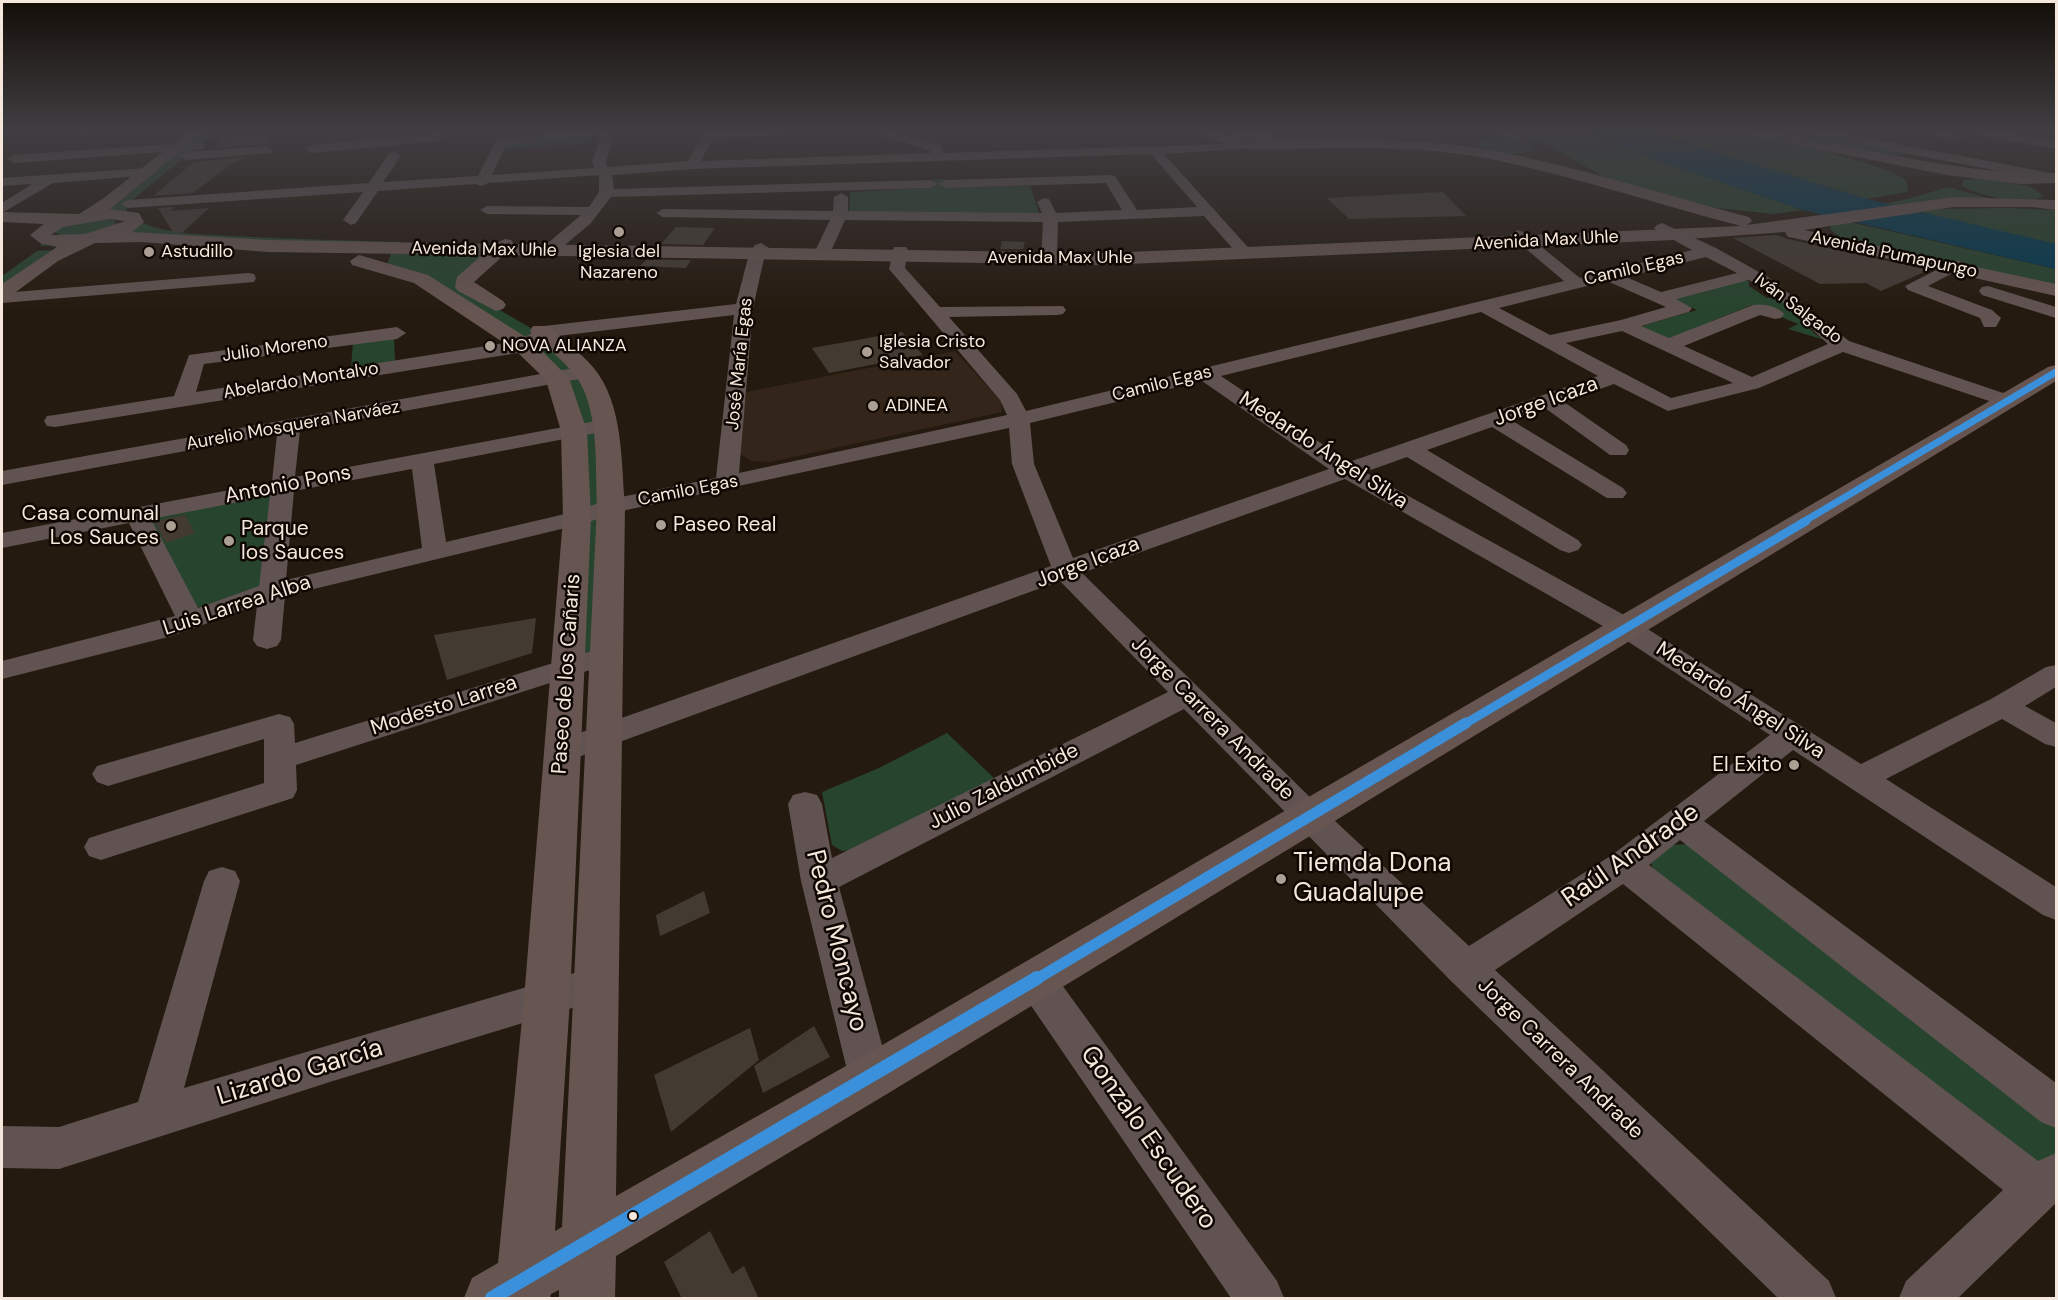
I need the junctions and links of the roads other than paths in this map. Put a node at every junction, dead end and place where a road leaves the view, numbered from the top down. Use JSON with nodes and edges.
{"nodes":[{"id":1,"x":30,"y":192,"type":"edge"},
{"id":2,"x":123,"y":192,"type":"edge"},
{"id":3,"x":148,"y":192,"type":"edge"},
{"id":4,"x":344,"y":192,"type":"edge"},
{"id":5,"x":370,"y":192,"type":"edge"},
{"id":6,"x":642,"y":192,"type":"edge"},
{"id":7,"x":841,"y":192,"type":"edge"},
{"id":8,"x":1040,"y":192,"type":"edge"},
{"id":9,"x":1118,"y":192,"type":"edge"},
{"id":10,"x":1191,"y":192,"type":"edge"},
{"id":11,"x":1634,"y":192,"type":"edge"},
{"id":12,"x":1925,"y":192,"type":"edge"},
{"id":13,"x":1970,"y":192,"type":"edge"},
{"id":14,"x":2052,"y":192,"type":"edge"},
{"id":15,"x":607,"y":193,"type":"joint"},
{"id":16,"x":1917,"y":194,"type":"junction"},
{"id":17,"x":2032,"y":203,"type":"junction"},
{"id":18,"x":1692,"y":208,"type":"junction"},
{"id":19,"x":2,"y":209,"type":"edge"},
{"id":20,"x":487,"y":210,"type":"dead end"},
{"id":21,"x":593,"y":211,"type":"junction"},
{"id":22,"x":1208,"y":211,"type":"junction"},
{"id":23,"x":130,"y":212,"type":"junction"},
{"id":24,"x":663,"y":213,"type":"dead end"},
{"id":25,"x":1132,"y":214,"type":"junction"},
{"id":26,"x":840,"y":215,"type":"junction"},
{"id":27,"x":2,"y":217,"type":"edge"},
{"id":28,"x":75,"y":218,"type":"junction"},
{"id":29,"x":1051,"y":218,"type":"junction"},
{"id":30,"x":351,"y":220,"type":"dead end"},
{"id":31,"x":1806,"y":220,"type":"junction"},
{"id":32,"x":1748,"y":223,"type":"junction"},
{"id":33,"x":2,"y":228,"type":"edge"},
{"id":34,"x":1773,"y":229,"type":"junction"},
{"id":35,"x":1668,"y":232,"type":"junction"},
{"id":36,"x":39,"y":236,"type":"junction"},
{"id":37,"x":1522,"y":238,"type":"junction"},
{"id":38,"x":90,"y":239,"type":"junction"},
{"id":39,"x":1834,"y":242,"type":"junction"},
{"id":40,"x":501,"y":247,"type":"junction"},
{"id":41,"x":551,"y":248,"type":"junction"},
{"id":42,"x":824,"y":249,"type":"junction"},
{"id":43,"x":759,"y":251,"type":"junction"},
{"id":44,"x":1710,"y":251,"type":"junction"},
{"id":45,"x":392,"y":252,"type":"junction"},
{"id":46,"x":1245,"y":252,"type":"junction"},
{"id":47,"x":899,"y":254,"type":"junction"},
{"id":48,"x":1049,"y":256,"type":"junction"},
{"id":49,"x":1954,"y":267,"type":"junction"},
{"id":50,"x":470,"y":274,"type":"junction"},
{"id":51,"x":1752,"y":274,"type":"junction"},
{"id":52,"x":1608,"y":275,"type":"junction"},
{"id":53,"x":248,"y":278,"type":"dead end"},
{"id":54,"x":1575,"y":282,"type":"junction"},
{"id":55,"x":4,"y":287,"type":"edge"},
{"id":56,"x":2056,"y":290,"type":"edge"},
{"id":57,"x":1988,"y":291,"type":"dead end"},
{"id":58,"x":1662,"y":297,"type":"junction"},
{"id":59,"x":1480,"y":305,"type":"junction"},
{"id":60,"x":744,"y":308,"type":"junction"},
{"id":61,"x":1056,"y":310,"type":"dead end"},
{"id":62,"x":935,"y":312,"type":"junction"},
{"id":63,"x":2056,"y":313,"type":"edge"},
{"id":64,"x":1775,"y":314,"type":"dead end"},
{"id":65,"x":1990,"y":323,"type":"dead end"},
{"id":66,"x":1624,"y":325,"type":"junction"},
{"id":67,"x":397,"y":333,"type":"dead end"},
{"id":68,"x":534,"y":339,"type":"junction"},
{"id":69,"x":1547,"y":341,"type":"junction"},
{"id":70,"x":1669,"y":345,"type":"junction"},
{"id":71,"x":1842,"y":345,"type":"junction"},
{"id":72,"x":2056,"y":372,"type":"edge"},
{"id":73,"x":1204,"y":374,"type":"junction"},
{"id":74,"x":571,"y":375,"type":"junction"},
{"id":75,"x":1614,"y":377,"type":"junction"},
{"id":76,"x":1752,"y":384,"type":"junction"},
{"id":77,"x":183,"y":400,"type":"junction"},
{"id":78,"x":1549,"y":401,"type":"junction"},
{"id":79,"x":2007,"y":401,"type":"junction"},
{"id":80,"x":1019,"y":419,"type":"junction"},
{"id":81,"x":1495,"y":420,"type":"junction"},
{"id":82,"x":55,"y":421,"type":"dead end"},
{"id":83,"x":289,"y":428,"type":"junction"},
{"id":84,"x":590,"y":428,"type":"junction"},
{"id":85,"x":1411,"y":450,"type":"junction"},
{"id":86,"x":1618,"y":450,"type":"dead end"},
{"id":87,"x":422,"y":459,"type":"junction"},
{"id":88,"x":1347,"y":471,"type":"junction"},
{"id":89,"x":2,"y":478,"type":"edge"},
{"id":90,"x":727,"y":483,"type":"junction"},
{"id":91,"x":283,"y":486,"type":"junction"},
{"id":92,"x":1615,"y":493,"type":"dead end"},
{"id":93,"x":611,"y":506,"type":"junction"},
{"id":94,"x":137,"y":515,"type":"junction"},
{"id":95,"x":577,"y":518,"type":"junction"},
{"id":96,"x":2,"y":540,"type":"edge"},
{"id":97,"x":1569,"y":545,"type":"dead end"},
{"id":98,"x":435,"y":553,"type":"junction"},
{"id":99,"x":1066,"y":572,"type":"junction"},
{"id":100,"x":273,"y":591,"type":"junction"},
{"id":101,"x":190,"y":619,"type":"junction"},
{"id":102,"x":1625,"y":627,"type":"junction"},
{"id":103,"x":267,"y":640,"type":"dead end"},
{"id":104,"x":608,"y":655,"type":"junction"},
{"id":105,"x":568,"y":666,"type":"junction"},
{"id":106,"x":2,"y":670,"type":"edge"},
{"id":107,"x":2056,"y":674,"type":"edge"},
{"id":108,"x":1189,"y":694,"type":"junction"},
{"id":109,"x":2002,"y":706,"type":"junction"},
{"id":110,"x":1792,"y":735,"type":"junction"},
{"id":111,"x":2056,"y":736,"type":"edge"},
{"id":112,"x":602,"y":738,"type":"junction"},
{"id":113,"x":562,"y":751,"type":"junction"},
{"id":114,"x":280,"y":759,"type":"junction"},
{"id":115,"x":108,"y":774,"type":"dead end"},
{"id":116,"x":1861,"y":778,"type":"junction"},
{"id":117,"x":805,"y":804,"type":"dead end"},
{"id":118,"x":1308,"y":816,"type":"junction"},
{"id":119,"x":1681,"y":822,"type":"junction"},
{"id":120,"x":101,"y":847,"type":"dead end"},
{"id":121,"x":1624,"y":865,"type":"junction"},
{"id":122,"x":222,"y":881,"type":"dead end"},
{"id":123,"x":819,"y":881,"type":"junction"},
{"id":124,"x":2056,"y":905,"type":"edge"},
{"id":125,"x":1465,"y":969,"type":"junction"},
{"id":126,"x":1035,"y":979,"type":"junction"},
{"id":127,"x":598,"y":983,"type":"junction"},
{"id":128,"x":547,"y":999,"type":"junction"},
{"id":129,"x":870,"y":1078,"type":"junction"},
{"id":130,"x":2056,"y":1108,"type":"edge"},
{"id":131,"x":155,"y":1118,"type":"junction"},
{"id":132,"x":2,"y":1147,"type":"edge"},
{"id":133,"x":2048,"y":1182,"type":"edge"},
{"id":134,"x":590,"y":1239,"type":"junction"},
{"id":135,"x":513,"y":1292,"type":"edge"},
{"id":136,"x":1250,"y":1295,"type":"edge"},
{"id":137,"x":587,"y":1299,"type":"edge"},
{"id":138,"x":1812,"y":1299,"type":"edge"},
{"id":139,"x":1923,"y":1299,"type":"edge"}],
"edges":[{"from":1,"to":19,"type":"street"},
{"from":2,"to":28,"type":"main road"},
{"from":3,"to":23,"type":"main road"},
{"from":4,"to":23,"type":"street"},
{"from":5,"to":30,"type":"street"},
{"from":6,"to":15,"type":"street"},
{"from":7,"to":26,"type":"street"},
{"from":8,"to":29,"type":"street"},
{"from":9,"to":25,"type":"street"},
{"from":10,"to":22,"type":"street"},
{"from":11,"to":18,"type":"main road","name":"Avenida Pumapungo"},
{"from":12,"to":16,"type":"main road","name":"Avenida Max Uhle"},
{"from":13,"to":17,"type":"main road"},
{"from":14,"to":17,"type":"main road"},
{"from":15,"to":21,"type":"street"},
{"from":16,"to":17,"type":"main road","name":"Avenida Max Uhle"},
{"from":16,"to":31,"type":"main road","name":"Avenida Max Uhle"},
{"from":16,"to":31,"type":"main road","name":"Avenida Max Uhle"},
{"from":18,"to":31,"type":"main road"},
{"from":18,"to":32,"type":"main road","name":"Avenida Pumapungo"},
{"from":20,"to":21,"type":"street"},
{"from":21,"to":41,"type":"street"},
{"from":22,"to":25,"type":"street"},
{"from":22,"to":46,"type":"street"},
{"from":23,"to":28,"type":"main road"},
{"from":23,"to":38,"type":"main road"},
{"from":23,"to":45,"type":"main road","name":"Avenida Max Uhle"},
{"from":24,"to":26,"type":"street"},
{"from":25,"to":29,"type":"street"},
{"from":26,"to":29,"type":"street"},
{"from":26,"to":42,"type":"street"},
{"from":27,"to":28,"type":"main road"},
{"from":28,"to":36,"type":"main road"},
{"from":29,"to":48,"type":"street"},
{"from":31,"to":32,"type":"main road","name":"Avenida Max Uhle"},
{"from":31,"to":34,"type":"main road","name":"Avenida Max Uhle"},
{"from":31,"to":39,"type":"main road"},
{"from":32,"to":34,"type":"main road","name":"Avenida Pumapungo"},
{"from":32,"to":35,"type":"main road","name":"Avenida Max Uhle"},
{"from":33,"to":36,"type":"main road"},
{"from":34,"to":35,"type":"main road","name":"Avenida Max Uhle"},
{"from":34,"to":39,"type":"main road","name":"Avenida Pumapungo"},
{"from":35,"to":37,"type":"main road","name":"Avenida Max Uhle"},
{"from":35,"to":44,"type":"street","name":"Iván Salgado"},
{"from":36,"to":38,"type":"main road"},
{"from":36,"to":55,"type":"main road"},
{"from":37,"to":46,"type":"main road","name":"Avenida Max Uhle"},
{"from":37,"to":54,"type":"street"},
{"from":38,"to":45,"type":"main road","name":"Paseo de los Cañaris"},
{"from":38,"to":55,"type":"main road"},
{"from":39,"to":49,"type":"main road","name":"Avenida Pumapungo"},
{"from":40,"to":41,"type":"main road","name":"Avenida Max Uhle"},
{"from":40,"to":45,"type":"main road","name":"Avenida Max Uhle"},
{"from":40,"to":50,"type":"main road"},
{"from":41,"to":43,"type":"main road","name":"Avenida Max Uhle"},
{"from":41,"to":50,"type":"main road"},
{"from":42,"to":43,"type":"main road","name":"Avenida Max Uhle"},
{"from":42,"to":47,"type":"main road","name":"Avenida Max Uhle"},
{"from":43,"to":47,"type":"main road","name":"Avenida Max Uhle"},
{"from":43,"to":60,"type":"street","name":"José María Egas"},
{"from":44,"to":51,"type":"street","name":"Iván Salgado"},
{"from":44,"to":52,"type":"street","name":"Camilo Egas"},
{"from":45,"to":68,"type":"main road","name":"Paseo de los Cañaris"},
{"from":46,"to":48,"type":"main road","name":"Avenida Max Uhle"},
{"from":47,"to":48,"type":"main road","name":"Avenida Max Uhle"},
{"from":47,"to":62,"type":"street","name":"Jorge Carrera Andrade"},
{"from":49,"to":56,"type":"main road","name":"Avenida Pumapungo"},
{"from":49,"to":65,"type":"street"},
{"from":50,"to":68,"type":"main road","name":"Paseo de los Cañaris"},
{"from":51,"to":58,"type":"street"},
{"from":51,"to":71,"type":"street","name":"Iván Salgado"},
{"from":52,"to":54,"type":"street","name":"Camilo Egas"},
{"from":52,"to":58,"type":"street"},
{"from":53,"to":55,"type":"street"},
{"from":54,"to":59,"type":"street","name":"Camilo Egas"},
{"from":57,"to":63,"type":"street"},
{"from":58,"to":66,"type":"street"},
{"from":59,"to":69,"type":"street"},
{"from":59,"to":73,"type":"street","name":"Camilo Egas"},
{"from":60,"to":68,"type":"street","name":"Abelardo Montalvo"},
{"from":60,"to":90,"type":"street","name":"José María Egas"},
{"from":61,"to":62,"type":"street"},
{"from":62,"to":80,"type":"street","name":"Jorge Carrera Andrade"},
{"from":64,"to":70,"type":"street"},
{"from":66,"to":69,"type":"street"},
{"from":66,"to":70,"type":"street"},
{"from":67,"to":77,"type":"street","name":"Julio Moreno"},
{"from":68,"to":74,"type":"main road","name":"Paseo de los Cañaris"},
{"from":68,"to":77,"type":"street","name":"Abelardo Montalvo"},
{"from":69,"to":75,"type":"street"},
{"from":70,"to":76,"type":"street"},
{"from":71,"to":76,"type":"street"},
{"from":71,"to":79,"type":"street","name":"Iván Salgado"},
{"from":72,"to":79,"type":"main road"},
{"from":73,"to":80,"type":"street","name":"Camilo Egas"},
{"from":73,"to":88,"type":"street","name":"Medardo Ángel Silva"},
{"from":74,"to":83,"type":"street","name":"Aurelio Mosquera Narváez"},
{"from":74,"to":84,"type":"main road","name":"Paseo de los Cañaris"},
{"from":75,"to":76,"type":"street"},
{"from":75,"to":78,"type":"street","name":"Jorge Icaza"},
{"from":77,"to":82,"type":"street","name":"Abelardo Montalvo"},
{"from":78,"to":81,"type":"street","name":"Jorge Icaza"},
{"from":78,"to":86,"type":"street"},
{"from":79,"to":102,"type":"main road"},
{"from":80,"to":90,"type":"street","name":"Camilo Egas"},
{"from":80,"to":99,"type":"street","name":"Jorge Carrera Andrade"},
{"from":81,"to":85,"type":"street","name":"Jorge Icaza"},
{"from":81,"to":92,"type":"street"},
{"from":83,"to":89,"type":"street","name":"Aurelio Mosquera Narváez"},
{"from":83,"to":91,"type":"street"},
{"from":84,"to":87,"type":"street","name":"Antonio Pons"},
{"from":84,"to":93,"type":"main road","name":"Paseo de los Cañaris"},
{"from":84,"to":95,"type":"main road","name":"Paseo de los Cañaris"},
{"from":85,"to":88,"type":"street","name":"Jorge Icaza"},
{"from":85,"to":97,"type":"street"},
{"from":87,"to":91,"type":"street","name":"Antonio Pons"},
{"from":87,"to":98,"type":"street"},
{"from":88,"to":99,"type":"street","name":"Jorge Icaza"},
{"from":88,"to":102,"type":"street","name":"Medardo Ángel Silva"},
{"from":90,"to":93,"type":"street","name":"Camilo Egas"},
{"from":91,"to":94,"type":"street","name":"Antonio Pons"},
{"from":91,"to":100,"type":"street"},
{"from":93,"to":95,"type":"street","name":"Luis Larrea Alba"},
{"from":93,"to":104,"type":"main road","name":"Paseo de los Cañaris"},
{"from":94,"to":96,"type":"street","name":"Antonio Pons"},
{"from":94,"to":101,"type":"street"},
{"from":95,"to":98,"type":"street","name":"Luis Larrea Alba"},
{"from":95,"to":105,"type":"main road","name":"Paseo de los Cañaris"},
{"from":98,"to":100,"type":"street","name":"Luis Larrea Alba"},
{"from":99,"to":108,"type":"street","name":"Jorge Carrera Andrade"},
{"from":99,"to":112,"type":"street","name":"Jorge Icaza"},
{"from":100,"to":101,"type":"street","name":"Luis Larrea Alba"},
{"from":100,"to":103,"type":"street"},
{"from":101,"to":106,"type":"street","name":"Luis Larrea Alba"},
{"from":102,"to":110,"type":"street","name":"Medardo Ángel Silva"},
{"from":102,"to":118,"type":"main road"},
{"from":104,"to":105,"type":"street","name":"Modesto Larrea"},
{"from":104,"to":112,"type":"main road","name":"Paseo de los Cañaris"},
{"from":105,"to":113,"type":"main road","name":"Paseo de los Cañaris"},
{"from":105,"to":114,"type":"street","name":"Modesto Larrea"},
{"from":107,"to":109,"type":"street"},
{"from":108,"to":118,"type":"street","name":"Jorge Carrera Andrade"},
{"from":108,"to":123,"type":"street","name":"Julio Zaldumbide"},
{"from":109,"to":111,"type":"street"},
{"from":109,"to":116,"type":"street"},
{"from":110,"to":116,"type":"street","name":"Medardo Ángel Silva"},
{"from":110,"to":119,"type":"street","name":"Raúl Andrade"},
{"from":112,"to":113,"type":"street","name":"Jorge Icaza"},
{"from":112,"to":127,"type":"main road","name":"Paseo de los Cañaris"},
{"from":113,"to":128,"type":"main road","name":"Paseo de los Cañaris"},
{"from":114,"to":115,"type":"street"},
{"from":114,"to":120,"type":"street"},
{"from":116,"to":124,"type":"street","name":"Medardo Ángel Silva"},
{"from":117,"to":123,"type":"street","name":"Pedro Moncayo"},
{"from":118,"to":125,"type":"street","name":"Jorge Carrera Andrade"},
{"from":118,"to":126,"type":"main road"},
{"from":119,"to":121,"type":"street","name":"Raúl Andrade"},
{"from":119,"to":130,"type":"street"},
{"from":121,"to":125,"type":"street","name":"Raúl Andrade"},
{"from":121,"to":133,"type":"street"},
{"from":122,"to":131,"type":"street"},
{"from":123,"to":129,"type":"street","name":"Pedro Moncayo"},
{"from":125,"to":138,"type":"street","name":"Jorge Carrera Andrade"},
{"from":126,"to":129,"type":"main road"},
{"from":126,"to":136,"type":"street","name":"Gonzalo Escudero"},
{"from":127,"to":128,"type":"street","name":"Lizardo García"},
{"from":127,"to":134,"type":"main road","name":"Paseo de los Cañaris"},
{"from":128,"to":131,"type":"street","name":"Lizardo García"},
{"from":128,"to":135,"type":"main road","name":"Paseo de los Cañaris"},
{"from":129,"to":134,"type":"main road"},
{"from":131,"to":132,"type":"street","name":"Lizardo García"},
{"from":133,"to":139,"type":"street"},
{"from":134,"to":135,"type":"main road"},
{"from":134,"to":137,"type":"main road","name":"Paseo de los Cañaris"}]}
